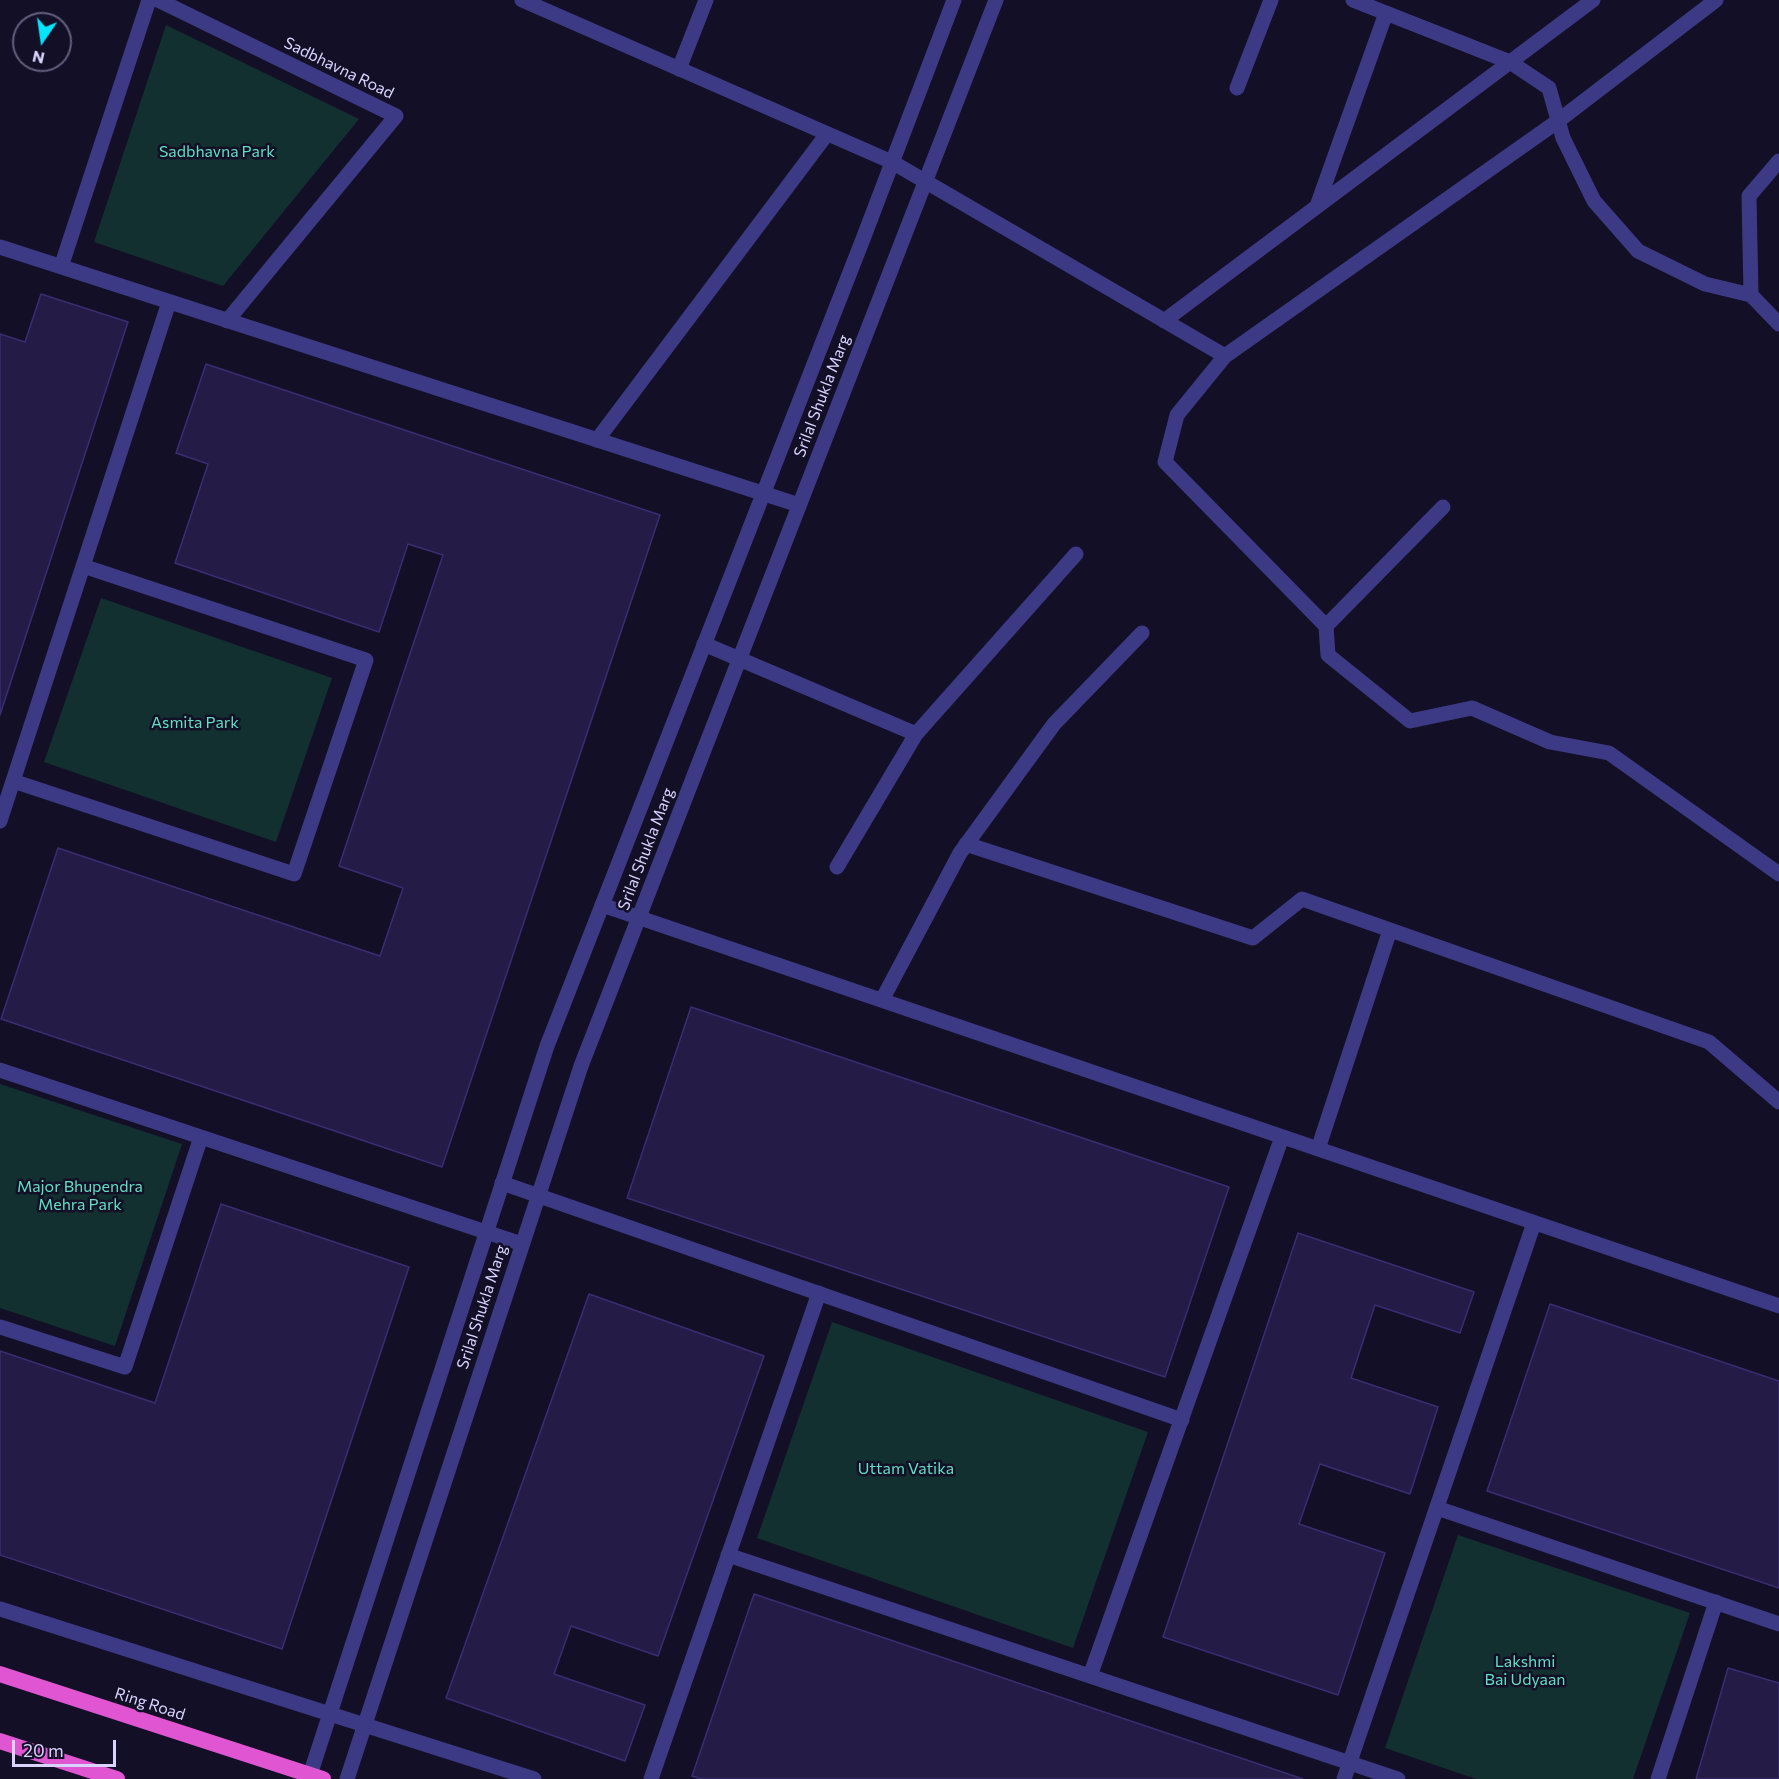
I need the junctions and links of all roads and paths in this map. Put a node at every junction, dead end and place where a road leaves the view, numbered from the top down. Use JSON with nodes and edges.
{"nodes":[{"id":1,"x":149,"y":0,"type":"edge"},
{"id":2,"x":158,"y":0,"type":"edge"},
{"id":3,"x":522,"y":0,"type":"edge"},
{"id":4,"x":706,"y":0,"type":"edge"},
{"id":5,"x":954,"y":0,"type":"edge"},
{"id":6,"x":996,"y":0,"type":"edge"},
{"id":7,"x":1271,"y":0,"type":"edge"},
{"id":8,"x":1353,"y":0,"type":"edge"},
{"id":9,"x":1593,"y":0,"type":"edge"},
{"id":10,"x":1716,"y":0,"type":"edge"},
{"id":11,"x":1386,"y":13,"type":"junction"},
{"id":12,"x":1510,"y":62,"type":"junction"},
{"id":13,"x":679,"y":69,"type":"junction"},
{"id":14,"x":1237,"y":88,"type":"dead end"},
{"id":15,"x":1558,"y":121,"type":"junction"},
{"id":16,"x":827,"y":134,"type":"junction"},
{"id":17,"x":1779,"y":161,"type":"edge"},
{"id":18,"x":892,"y":162,"type":"junction"},
{"id":19,"x":925,"y":182,"type":"junction"},
{"id":20,"x":1317,"y":206,"type":"junction"},
{"id":21,"x":0,"y":248,"type":"edge"},
{"id":22,"x":61,"y":267,"type":"junction"},
{"id":23,"x":1751,"y":295,"type":"junction"},
{"id":24,"x":169,"y":302,"type":"junction"},
{"id":25,"x":227,"y":321,"type":"junction"},
{"id":26,"x":1164,"y":321,"type":"junction"},
{"id":27,"x":1779,"y":324,"type":"edge"},
{"id":28,"x":1225,"y":356,"type":"junction"},
{"id":29,"x":597,"y":440,"type":"junction"},
{"id":30,"x":763,"y":493,"type":"junction"},
{"id":31,"x":799,"y":505,"type":"junction"},
{"id":32,"x":1443,"y":507,"type":"dead end"},
{"id":33,"x":1076,"y":554,"type":"dead end"},
{"id":34,"x":83,"y":566,"type":"junction"},
{"id":35,"x":1326,"y":626,"type":"junction"},
{"id":36,"x":1143,"y":633,"type":"dead end"},
{"id":37,"x":704,"y":644,"type":"junction"},
{"id":38,"x":739,"y":658,"type":"junction"},
{"id":39,"x":916,"y":734,"type":"junction"},
{"id":40,"x":13,"y":781,"type":"junction"},
{"id":41,"x":0,"y":821,"type":"edge"},
{"id":42,"x":966,"y":844,"type":"junction"},
{"id":43,"x":837,"y":867,"type":"dead end"},
{"id":44,"x":1779,"y":874,"type":"edge"},
{"id":45,"x":602,"y":905,"type":"junction"},
{"id":46,"x":638,"y":917,"type":"junction"},
{"id":47,"x":1390,"y":930,"type":"junction"},
{"id":48,"x":882,"y":1000,"type":"junction"},
{"id":49,"x":0,"y":1070,"type":"edge"},
{"id":50,"x":1779,"y":1102,"type":"edge"},
{"id":51,"x":201,"y":1137,"type":"junction"},
{"id":52,"x":1282,"y":1137,"type":"junction"},
{"id":53,"x":1318,"y":1149,"type":"junction"},
{"id":54,"x":502,"y":1184,"type":"junction"},
{"id":55,"x":538,"y":1196,"type":"junction"},
{"id":56,"x":1534,"y":1223,"type":"junction"},
{"id":57,"x":486,"y":1232,"type":"junction"},
{"id":58,"x":522,"y":1244,"type":"junction"},
{"id":59,"x":819,"y":1293,"type":"junction"},
{"id":60,"x":1779,"y":1306,"type":"edge"},
{"id":61,"x":0,"y":1327,"type":"edge"},
{"id":62,"x":1182,"y":1419,"type":"junction"},
{"id":63,"x":1437,"y":1508,"type":"junction"},
{"id":64,"x":728,"y":1555,"type":"junction"},
{"id":65,"x":1716,"y":1602,"type":"junction"},
{"id":66,"x":0,"y":1609,"type":"edge"},
{"id":67,"x":1779,"y":1624,"type":"edge"},
{"id":68,"x":0,"y":1674,"type":"edge"},
{"id":69,"x":1090,"y":1676,"type":"junction"},
{"id":70,"x":329,"y":1713,"type":"junction"},
{"id":71,"x":364,"y":1724,"type":"junction"},
{"id":72,"x":0,"y":1741,"type":"edge"},
{"id":73,"x":1350,"y":1763,"type":"junction"},
{"id":74,"x":317,"y":1777,"type":"edge"},
{"id":75,"x":117,"y":1779,"type":"edge"},
{"id":76,"x":347,"y":1779,"type":"edge"},
{"id":77,"x":534,"y":1779,"type":"edge"},
{"id":78,"x":651,"y":1779,"type":"edge"},
{"id":79,"x":1344,"y":1779,"type":"edge"},
{"id":80,"x":1398,"y":1779,"type":"edge"},
{"id":81,"x":1658,"y":1779,"type":"edge"}],
"edges":[{"from":1,"to":22,"type":"street"},
{"from":2,"to":25,"type":"street","name":"Sadbhavna Road"},
{"from":3,"to":13,"type":"street"},
{"from":4,"to":13,"type":"street"},
{"from":5,"to":18,"type":"street","name":"Srilal Shukla Marg"},
{"from":6,"to":19,"type":"street","name":"Srilal Shukla Marg"},
{"from":7,"to":14,"type":"street"},
{"from":8,"to":11,"type":"street"},
{"from":9,"to":12,"type":"street"},
{"from":10,"to":15,"type":"street"},
{"from":11,"to":12,"type":"street"},
{"from":11,"to":20,"type":"street"},
{"from":12,"to":15,"type":"street"},
{"from":12,"to":20,"type":"street"},
{"from":13,"to":16,"type":"street"},
{"from":15,"to":23,"type":"street"},
{"from":15,"to":28,"type":"street"},
{"from":16,"to":18,"type":"street"},
{"from":16,"to":29,"type":"street"},
{"from":17,"to":23,"type":"street"},
{"from":18,"to":19,"type":"street"},
{"from":18,"to":30,"type":"street","name":"Srilal Shukla Marg"},
{"from":19,"to":26,"type":"street"},
{"from":19,"to":31,"type":"street","name":"Srilal Shukla Marg"},
{"from":20,"to":26,"type":"street"},
{"from":21,"to":22,"type":"street"},
{"from":22,"to":24,"type":"street"},
{"from":23,"to":27,"type":"street"},
{"from":24,"to":25,"type":"street"},
{"from":24,"to":34,"type":"street"},
{"from":25,"to":29,"type":"street"},
{"from":26,"to":28,"type":"street"},
{"from":28,"to":35,"type":"street"},
{"from":29,"to":30,"type":"street"},
{"from":30,"to":31,"type":"street"},
{"from":30,"to":37,"type":"street","name":"Srilal Shukla Marg"},
{"from":31,"to":38,"type":"street","name":"Srilal Shukla Marg"},
{"from":32,"to":35,"type":"street"},
{"from":33,"to":39,"type":"street"},
{"from":34,"to":40,"type":"street"},
{"from":34,"to":40,"type":"street"},
{"from":35,"to":44,"type":"street"},
{"from":36,"to":42,"type":"street"},
{"from":37,"to":38,"type":"street"},
{"from":37,"to":45,"type":"street","name":"Srilal Shukla Marg"},
{"from":38,"to":39,"type":"street"},
{"from":38,"to":46,"type":"street","name":"Srilal Shukla Marg"},
{"from":39,"to":43,"type":"street"},
{"from":40,"to":41,"type":"street"},
{"from":42,"to":47,"type":"street"},
{"from":42,"to":48,"type":"street"},
{"from":45,"to":46,"type":"street"},
{"from":45,"to":54,"type":"street","name":"Srilal Shukla Marg"},
{"from":46,"to":48,"type":"street"},
{"from":46,"to":55,"type":"street","name":"Srilal Shukla Marg"},
{"from":47,"to":50,"type":"street"},
{"from":47,"to":53,"type":"street"},
{"from":48,"to":52,"type":"street"},
{"from":49,"to":51,"type":"street"},
{"from":51,"to":57,"type":"street"},
{"from":51,"to":61,"type":"street"},
{"from":52,"to":53,"type":"street"},
{"from":52,"to":62,"type":"street"},
{"from":53,"to":56,"type":"street"},
{"from":54,"to":55,"type":"street"},
{"from":54,"to":57,"type":"street","name":"Srilal Shukla Marg"},
{"from":55,"to":58,"type":"street","name":"Srilal Shukla Marg"},
{"from":55,"to":59,"type":"street"},
{"from":56,"to":60,"type":"street"},
{"from":56,"to":63,"type":"street"},
{"from":57,"to":58,"type":"street"},
{"from":57,"to":70,"type":"street","name":"Srilal Shukla Marg"},
{"from":58,"to":71,"type":"street","name":"Srilal Shukla Marg"},
{"from":59,"to":62,"type":"street"},
{"from":59,"to":64,"type":"street"},
{"from":62,"to":69,"type":"street"},
{"from":63,"to":65,"type":"street"},
{"from":63,"to":73,"type":"street"},
{"from":64,"to":69,"type":"street"},
{"from":64,"to":78,"type":"street"},
{"from":65,"to":67,"type":"street"},
{"from":65,"to":81,"type":"street"},
{"from":66,"to":70,"type":"street"},
{"from":68,"to":74,"type":"highway","name":"Ring Road"},
{"from":69,"to":73,"type":"street"},
{"from":70,"to":71,"type":"street"},
{"from":70,"to":74,"type":"street","name":"Srilal Shukla Marg"},
{"from":71,"to":76,"type":"street","name":"Srilal Shukla Marg"},
{"from":71,"to":77,"type":"street"},
{"from":72,"to":75,"type":"highway"},
{"from":73,"to":79,"type":"street"},
{"from":73,"to":80,"type":"street"}]}
